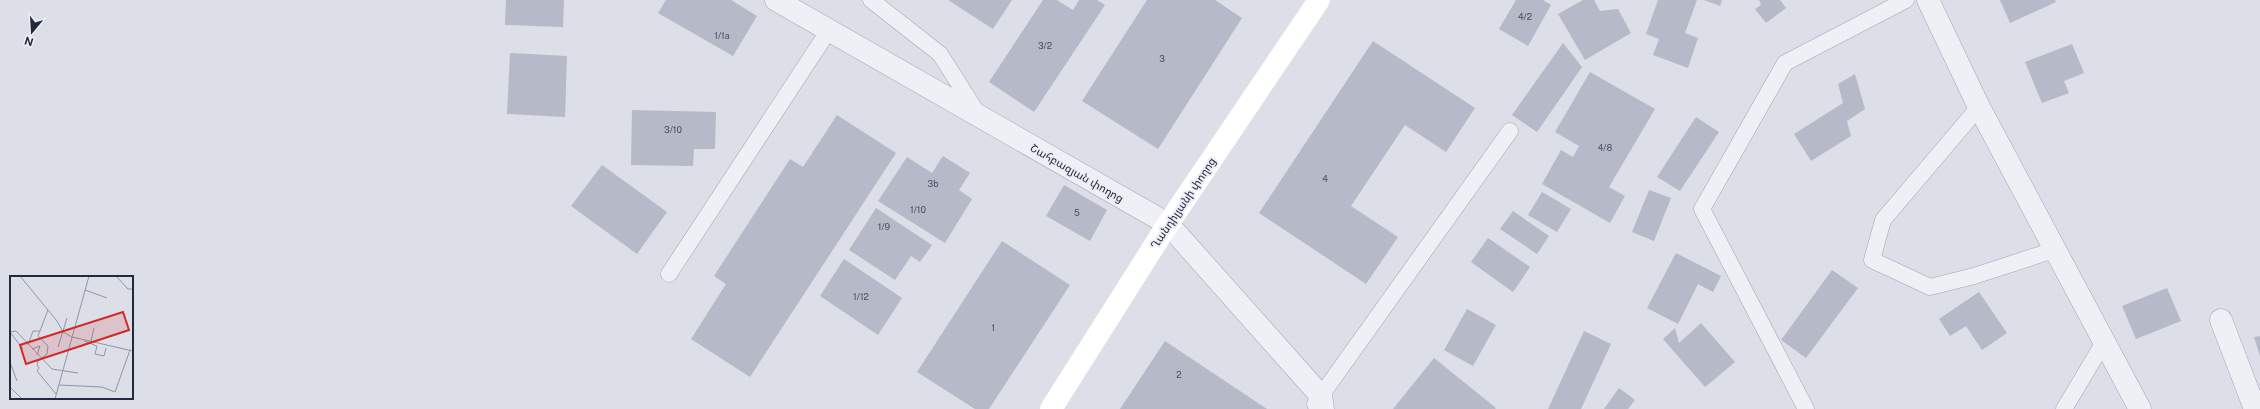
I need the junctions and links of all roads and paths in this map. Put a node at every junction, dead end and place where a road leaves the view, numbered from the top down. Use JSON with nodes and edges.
{"nodes":[{"id":1,"x":776,"y":0,"type":"edge"},
{"id":2,"x":871,"y":0,"type":"edge"},
{"id":3,"x":1319,"y":0,"type":"edge"},
{"id":4,"x":1906,"y":0,"type":"edge"},
{"id":5,"x":1928,"y":0,"type":"edge"},
{"id":6,"x":829,"y":30,"type":"junction"},
{"id":7,"x":1979,"y":108,"type":"junction"},
{"id":8,"x":980,"y":117,"type":"junction"},
{"id":9,"x":1510,"y":131,"type":"dead end"},
{"id":10,"x":1168,"y":224,"type":"junction"},
{"id":11,"x":2054,"y":250,"type":"junction"},
{"id":12,"x":669,"y":274,"type":"dead end"},
{"id":13,"x":2222,"y":320,"type":"dead end"},
{"id":14,"x":2104,"y":342,"type":"junction"},
{"id":15,"x":1319,"y":405,"type":"edge"},
{"id":16,"x":1051,"y":409,"type":"edge"},
{"id":17,"x":1806,"y":409,"type":"edge"},
{"id":18,"x":2064,"y":409,"type":"edge"},
{"id":19,"x":2140,"y":409,"type":"edge"},
{"id":20,"x":2255,"y":409,"type":"edge"}],
"edges":[{"from":1,"to":6,"type":"street","name":"Շահբազյան փողոց"},
{"from":2,"to":8,"type":"lane"},
{"from":3,"to":10,"type":"main road","name":"Ղանդիլյանի փողոց"},
{"from":4,"to":17,"type":"lane"},
{"from":5,"to":7,"type":"street"},
{"from":6,"to":8,"type":"street","name":"Շահբազյան փողոց"},
{"from":6,"to":12,"type":"lane"},
{"from":7,"to":11,"type":"street"},
{"from":7,"to":11,"type":"lane"},
{"from":8,"to":10,"type":"street","name":"Շահբազյան փողոց"},
{"from":9,"to":15,"type":"lane"},
{"from":10,"to":15,"type":"street","name":"Շահբազյան փողոց"},
{"from":10,"to":16,"type":"main road","name":"Ղանդիլյանի փողոց"},
{"from":11,"to":14,"type":"street"},
{"from":13,"to":20,"type":"street"},
{"from":14,"to":18,"type":"lane"},
{"from":14,"to":19,"type":"street"}]}
